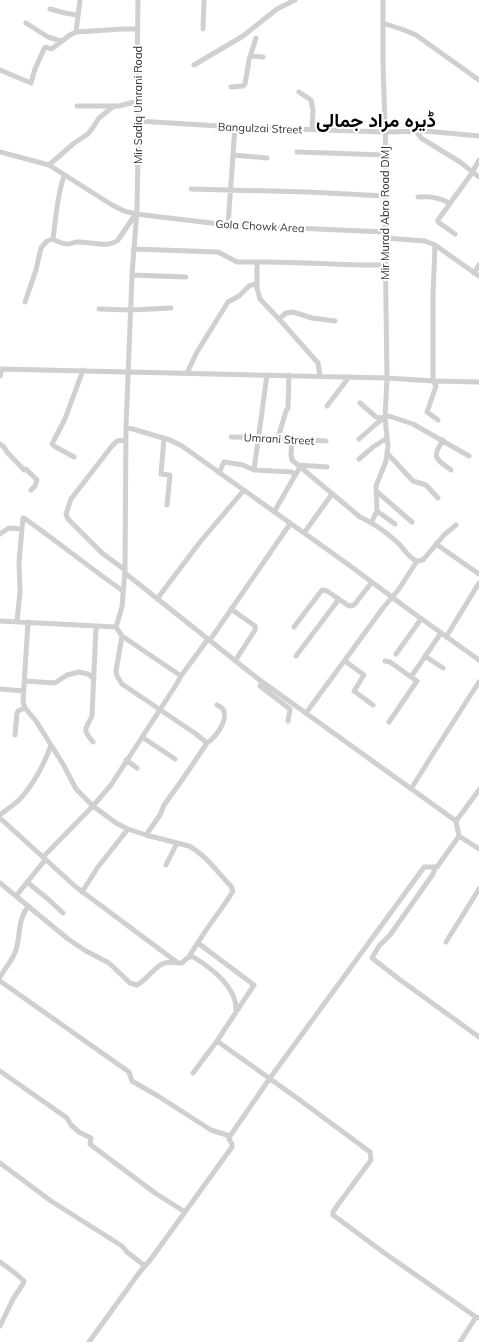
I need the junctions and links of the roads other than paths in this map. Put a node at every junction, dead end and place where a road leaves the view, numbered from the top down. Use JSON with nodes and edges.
{"nodes":[{"id":1,"x":80,"y":0,"type":"edge"},
{"id":2,"x":138,"y":0,"type":"edge"},
{"id":3,"x":204,"y":0,"type":"edge"},
{"id":4,"x":295,"y":0,"type":"edge"},
{"id":5,"x":383,"y":0,"type":"edge"},
{"id":6,"x":50,"y":9,"type":"dead end"},
{"id":7,"x":77,"y":15,"type":"junction"},
{"id":8,"x":26,"y":23,"type":"dead end"},
{"id":9,"x":383,"y":23,"type":"junction"},
{"id":10,"x":138,"y":29,"type":"junction"},
{"id":11,"x":203,"y":29,"type":"dead end"},
{"id":12,"x":76,"y":32,"type":"junction"},
{"id":13,"x":256,"y":38,"type":"dead end"},
{"id":14,"x":61,"y":42,"type":"junction"},
{"id":15,"x":251,"y":56,"type":"junction"},
{"id":16,"x":263,"y":57,"type":"dead end"},
{"id":17,"x":194,"y":65,"type":"dead end"},
{"id":18,"x":0,"y":70,"type":"edge"},
{"id":19,"x":479,"y":80,"type":"edge"},
{"id":20,"x":231,"y":87,"type":"dead end"},
{"id":21,"x":299,"y":92,"type":"dead end"},
{"id":22,"x":138,"y":101,"type":"junction"},
{"id":23,"x":77,"y":106,"type":"dead end"},
{"id":24,"x":114,"y":106,"type":"junction"},
{"id":25,"x":138,"y":121,"type":"junction"},
{"id":26,"x":235,"y":127,"type":"junction"},
{"id":27,"x":312,"y":129,"type":"junction"},
{"id":28,"x":384,"y":132,"type":"junction"},
{"id":29,"x":417,"y":132,"type":"junction"},
{"id":30,"x":479,"y":136,"type":"edge"},
{"id":31,"x":0,"y":152,"type":"edge"},
{"id":32,"x":297,"y":152,"type":"dead end"},
{"id":33,"x":233,"y":155,"type":"junction"},
{"id":34,"x":386,"y":155,"type":"junction"},
{"id":35,"x":268,"y":158,"type":"dead end"},
{"id":36,"x":479,"y":160,"type":"edge"},
{"id":37,"x":49,"y":165,"type":"junction"},
{"id":38,"x":472,"y":173,"type":"junction"},
{"id":39,"x":64,"y":176,"type":"junction"},
{"id":40,"x":479,"y":177,"type":"edge"},
{"id":41,"x":192,"y":188,"type":"dead end"},
{"id":42,"x":231,"y":190,"type":"junction"},
{"id":43,"x":385,"y":196,"type":"junction"},
{"id":44,"x":418,"y":197,"type":"dead end"},
{"id":45,"x":449,"y":204,"type":"junction"},
{"id":46,"x":136,"y":212,"type":"junction"},
{"id":47,"x":228,"y":225,"type":"junction"},
{"id":48,"x":385,"y":232,"type":"junction"},
{"id":49,"x":455,"y":234,"type":"dead end"},
{"id":50,"x":385,"y":238,"type":"junction"},
{"id":51,"x":53,"y":239,"type":"junction"},
{"id":52,"x":435,"y":245,"type":"junction"},
{"id":53,"x":133,"y":249,"type":"junction"},
{"id":54,"x":257,"y":262,"type":"junction"},
{"id":55,"x":385,"y":265,"type":"junction"},
{"id":56,"x":479,"y":265,"type":"edge"},
{"id":57,"x":474,"y":273,"type":"junction"},
{"id":58,"x":132,"y":275,"type":"junction"},
{"id":59,"x":479,"y":276,"type":"edge"},
{"id":60,"x":186,"y":277,"type":"dead end"},
{"id":61,"x":257,"y":283,"type":"junction"},
{"id":62,"x":25,"y":302,"type":"dead end"},
{"id":63,"x":171,"y":308,"type":"dead end"},
{"id":64,"x":99,"y":309,"type":"dead end"},
{"id":65,"x":130,"y":310,"type":"junction"},
{"id":66,"x":279,"y":319,"type":"junction"},
{"id":67,"x":335,"y":321,"type":"dead end"},
{"id":68,"x":1,"y":369,"type":"edge"},
{"id":69,"x":83,"y":370,"type":"junction"},
{"id":70,"x":129,"y":371,"type":"junction"},
{"id":71,"x":187,"y":373,"type":"junction"},
{"id":72,"x":267,"y":375,"type":"junction"},
{"id":73,"x":289,"y":375,"type":"junction"},
{"id":74,"x":0,"y":376,"type":"edge"},
{"id":75,"x":320,"y":376,"type":"junction"},
{"id":76,"x":349,"y":377,"type":"junction"},
{"id":77,"x":386,"y":378,"type":"junction"},
{"id":78,"x":433,"y":381,"type":"junction"},
{"id":79,"x":479,"y":381,"type":"edge"},
{"id":80,"x":360,"y":403,"type":"dead end"},
{"id":81,"x":327,"y":406,"type":"dead end"},
{"id":82,"x":385,"y":418,"type":"junction"},
{"id":83,"x":438,"y":420,"type":"dead end"},
{"id":84,"x":126,"y":427,"type":"junction"},
{"id":85,"x":231,"y":437,"type":"dead end"},
{"id":86,"x":164,"y":438,"type":"junction"},
{"id":87,"x":258,"y":438,"type":"junction"},
{"id":88,"x":278,"y":438,"type":"junction"},
{"id":89,"x":387,"y":438,"type":"junction"},
{"id":90,"x":292,"y":439,"type":"junction"},
{"id":91,"x":359,"y":439,"type":"dead end"},
{"id":92,"x":126,"y":440,"type":"junction"},
{"id":93,"x":443,"y":440,"type":"junction"},
{"id":94,"x":326,"y":441,"type":"dead end"},
{"id":95,"x":0,"y":444,"type":"edge"},
{"id":96,"x":387,"y":453,"type":"junction"},
{"id":97,"x":469,"y":456,"type":"dead end"},
{"id":98,"x":74,"y":457,"type":"dead end"},
{"id":99,"x":360,"y":459,"type":"dead end"},
{"id":100,"x":299,"y":466,"type":"junction"},
{"id":101,"x":327,"y":466,"type":"dead end"},
{"id":102,"x":254,"y":470,"type":"junction"},
{"id":103,"x":451,"y":470,"type":"dead end"},
{"id":104,"x":219,"y":473,"type":"junction"},
{"id":105,"x":295,"y":476,"type":"junction"},
{"id":106,"x":31,"y":490,"type":"dead end"},
{"id":107,"x":244,"y":490,"type":"junction"},
{"id":108,"x":376,"y":491,"type":"junction"},
{"id":109,"x":332,"y":494,"type":"junction"},
{"id":110,"x":438,"y":498,"type":"dead end"},
{"id":111,"x":168,"y":505,"type":"dead end"},
{"id":112,"x":377,"y":511,"type":"junction"},
{"id":113,"x":274,"y":512,"type":"junction"},
{"id":114,"x":412,"y":522,"type":"dead end"},
{"id":115,"x":371,"y":523,"type":"junction"},
{"id":116,"x":290,"y":524,"type":"junction"},
{"id":117,"x":395,"y":524,"type":"dead end"},
{"id":118,"x":456,"y":525,"type":"dead end"},
{"id":119,"x":22,"y":529,"type":"junction"},
{"id":120,"x":0,"y":534,"type":"edge"},
{"id":121,"x":304,"y":534,"type":"junction"},
{"id":122,"x":436,"y":544,"type":"junction"},
{"id":123,"x":417,"y":561,"type":"junction"},
{"id":124,"x":125,"y":572,"type":"junction"},
{"id":125,"x":479,"y":574,"type":"edge"},
{"id":126,"x":372,"y":582,"type":"junction"},
{"id":127,"x":479,"y":585,"type":"edge"},
{"id":128,"x":123,"y":592,"type":"junction"},
{"id":129,"x":392,"y":597,"type":"junction"},
{"id":130,"x":157,"y":599,"type":"junction"},
{"id":131,"x":339,"y":599,"type":"junction"},
{"id":132,"x":231,"y":609,"type":"junction"},
{"id":133,"x":421,"y":618,"type":"junction"},
{"id":134,"x":0,"y":621,"type":"edge"},
{"id":135,"x":17,"y":621,"type":"junction"},
{"id":136,"x":28,"y":622,"type":"junction"},
{"id":137,"x":96,"y":626,"type":"junction"},
{"id":138,"x":116,"y":627,"type":"junction"},
{"id":139,"x":294,"y":627,"type":"dead end"},
{"id":140,"x":444,"y":635,"type":"junction"},
{"id":141,"x":122,"y":636,"type":"junction"},
{"id":142,"x":209,"y":639,"type":"junction"},
{"id":143,"x":396,"y":654,"type":"dead end"},
{"id":144,"x":296,"y":656,"type":"dead end"},
{"id":145,"x":425,"y":656,"type":"junction"},
{"id":146,"x":479,"y":660,"type":"edge"},
{"id":147,"x":235,"y":661,"type":"junction"},
{"id":148,"x":345,"y":661,"type":"junction"},
{"id":149,"x":385,"y":661,"type":"dead end"},
{"id":150,"x":443,"y":668,"type":"dead end"},
{"id":151,"x":181,"y":676,"type":"junction"},
{"id":152,"x":411,"y":677,"type":"junction"},
{"id":153,"x":94,"y":679,"type":"junction"},
{"id":154,"x":25,"y":681,"type":"junction"},
{"id":155,"x":262,"y":682,"type":"junction"},
{"id":156,"x":479,"y":682,"type":"edge"},
{"id":157,"x":0,"y":689,"type":"edge"},
{"id":158,"x":24,"y":691,"type":"junction"},
{"id":159,"x":217,"y":705,"type":"dead end"},
{"id":160,"x":373,"y":705,"type":"dead end"},
{"id":161,"x":25,"y":708,"type":"junction"},
{"id":162,"x":159,"y":710,"type":"junction"},
{"id":163,"x":306,"y":714,"type":"junction"},
{"id":164,"x":288,"y":721,"type":"dead end"},
{"id":165,"x":389,"y":722,"type":"dead end"},
{"id":166,"x":15,"y":735,"type":"dead end"},
{"id":167,"x":142,"y":737,"type":"junction"},
{"id":168,"x":93,"y":742,"type":"dead end"},
{"id":169,"x":207,"y":743,"type":"junction"},
{"id":170,"x":51,"y":745,"type":"junction"},
{"id":171,"x":175,"y":759,"type":"dead end"},
{"id":172,"x":126,"y":760,"type":"junction"},
{"id":173,"x":136,"y":768,"type":"dead end"},
{"id":174,"x":411,"y":789,"type":"junction"},
{"id":175,"x":479,"y":792,"type":"edge"},
{"id":176,"x":93,"y":806,"type":"junction"},
{"id":177,"x":0,"y":817,"type":"edge"},
{"id":178,"x":456,"y":821,"type":"junction"},
{"id":179,"x":128,"y":829,"type":"junction"},
{"id":180,"x":146,"y":835,"type":"junction"},
{"id":181,"x":459,"y":836,"type":"junction"},
{"id":182,"x":177,"y":843,"type":"junction"},
{"id":183,"x":479,"y":848,"type":"edge"},
{"id":184,"x":44,"y":859,"type":"junction"},
{"id":185,"x":166,"y":865,"type":"dead end"},
{"id":186,"x":434,"y":868,"type":"junction"},
{"id":187,"x":27,"y":882,"type":"junction"},
{"id":188,"x":0,"y":883,"type":"edge"},
{"id":189,"x":479,"y":889,"type":"edge"},
{"id":190,"x":82,"y":892,"type":"junction"},
{"id":191,"x":16,"y":896,"type":"junction"},
{"id":192,"x":28,"y":906,"type":"junction"},
{"id":193,"x":63,"y":913,"type":"dead end"},
{"id":194,"x":446,"y":942,"type":"dead end"},
{"id":195,"x":198,"y":943,"type":"junction"},
{"id":196,"x":189,"y":957,"type":"junction"},
{"id":197,"x":178,"y":963,"type":"junction"},
{"id":198,"x":0,"y":977,"type":"edge"},
{"id":199,"x":0,"y":981,"type":"edge"},
{"id":200,"x":236,"y":1012,"type":"junction"},
{"id":201,"x":479,"y":1037,"type":"edge"},
{"id":202,"x":217,"y":1041,"type":"junction"},
{"id":203,"x":0,"y":1071,"type":"edge"},
{"id":204,"x":193,"y":1073,"type":"dead end"},
{"id":205,"x":270,"y":1078,"type":"junction"},
{"id":206,"x":230,"y":1140,"type":"junction"},
{"id":207,"x":0,"y":1163,"type":"edge"},
{"id":208,"x":185,"y":1212,"type":"junction"},
{"id":209,"x":0,"y":1262,"type":"edge"},
{"id":210,"x":145,"y":1266,"type":"junction"},
{"id":211,"x":478,"y":1318,"type":"edge"},
{"id":212,"x":0,"y":1326,"type":"edge"},
{"id":213,"x":90,"y":1342,"type":"edge"},
{"id":214,"x":460,"y":1342,"type":"edge"}],
"edges":[{"from":1,"to":7,"type":"street"},
{"from":2,"to":10,"type":"street","name":"Mir Sadiq Umrani Road"},
{"from":3,"to":11,"type":"street"},
{"from":4,"to":17,"type":"street"},
{"from":5,"to":9,"type":"street","name":"Mir Murad Abro Road DMJ"},
{"from":6,"to":7,"type":"street"},
{"from":7,"to":12,"type":"street"},
{"from":8,"to":14,"type":"street"},
{"from":9,"to":19,"type":"street"},
{"from":9,"to":28,"type":"street","name":"Mir Murad Abro Road DMJ"},
{"from":10,"to":12,"type":"street"},
{"from":10,"to":22,"type":"street","name":"Mir Sadiq Umrani Road"},
{"from":12,"to":14,"type":"street"},
{"from":13,"to":15,"type":"street"},
{"from":14,"to":18,"type":"street"},
{"from":15,"to":16,"type":"street"},
{"from":15,"to":20,"type":"street"},
{"from":21,"to":27,"type":"street"},
{"from":22,"to":24,"type":"street"},
{"from":22,"to":25,"type":"street","name":"Mir Sadiq Umrani Road"},
{"from":23,"to":24,"type":"street"},
{"from":24,"to":37,"type":"street"},
{"from":25,"to":26,"type":"street","name":"Bangulzai Street"},
{"from":25,"to":46,"type":"street","name":"Mir Sadiq Umrani Road"},
{"from":26,"to":27,"type":"street","name":"Bangulzai Street"},
{"from":26,"to":33,"type":"street"},
{"from":27,"to":28,"type":"street","name":"Bangulzai Street"},
{"from":28,"to":29,"type":"street","name":"Bangulzai Street"},
{"from":28,"to":34,"type":"street","name":"Mir Murad Abro Road DMJ"},
{"from":29,"to":30,"type":"street","name":"Bangulzai Street"},
{"from":29,"to":38,"type":"street"},
{"from":31,"to":37,"type":"street"},
{"from":32,"to":34,"type":"street"},
{"from":33,"to":35,"type":"street"},
{"from":33,"to":42,"type":"street"},
{"from":34,"to":43,"type":"street","name":"Mir Murad Abro Road DMJ"},
{"from":36,"to":38,"type":"street"},
{"from":37,"to":39,"type":"street","name":"Gola Chowk Area"},
{"from":38,"to":40,"type":"street"},
{"from":38,"to":45,"type":"street"},
{"from":39,"to":46,"type":"street","name":"Gola Chowk Area"},
{"from":39,"to":51,"type":"street"},
{"from":41,"to":42,"type":"street"},
{"from":42,"to":43,"type":"street"},
{"from":42,"to":47,"type":"street"},
{"from":43,"to":48,"type":"street","name":"Mir Murad Abro Road DMJ"},
{"from":44,"to":45,"type":"street"},
{"from":45,"to":49,"type":"street"},
{"from":46,"to":47,"type":"street","name":"Gola Chowk Area"},
{"from":46,"to":51,"type":"street"},
{"from":46,"to":53,"type":"street","name":"Mir Sadiq Umrani Road"},
{"from":47,"to":48,"type":"street","name":"Gola Chowk Area"},
{"from":48,"to":50,"type":"street","name":"Mir Murad Abro Road DMJ"},
{"from":50,"to":52,"type":"street"},
{"from":50,"to":55,"type":"street","name":"Mir Murad Abro Road DMJ"},
{"from":51,"to":62,"type":"street"},
{"from":52,"to":57,"type":"street"},
{"from":52,"to":78,"type":"street"},
{"from":53,"to":54,"type":"street"},
{"from":53,"to":58,"type":"street","name":"Mir Sadiq Umrani Road"},
{"from":54,"to":55,"type":"street"},
{"from":54,"to":61,"type":"street"},
{"from":55,"to":77,"type":"street","name":"Mir Murad Abro Road DMJ"},
{"from":56,"to":57,"type":"street"},
{"from":57,"to":59,"type":"street"},
{"from":58,"to":60,"type":"street"},
{"from":58,"to":65,"type":"street","name":"Mir Sadiq Umrani Road"},
{"from":61,"to":66,"type":"street"},
{"from":61,"to":71,"type":"street"},
{"from":63,"to":65,"type":"street"},
{"from":64,"to":65,"type":"street"},
{"from":65,"to":70,"type":"street","name":"Mir Sadiq Umrani Road"},
{"from":66,"to":67,"type":"street"},
{"from":66,"to":75,"type":"street"},
{"from":68,"to":69,"type":"street"},
{"from":68,"to":74,"type":"street"},
{"from":69,"to":70,"type":"street"},
{"from":69,"to":98,"type":"street"},
{"from":70,"to":71,"type":"street"},
{"from":70,"to":84,"type":"street","name":"Mir Sadiq Umrani Road"},
{"from":71,"to":72,"type":"street"},
{"from":72,"to":73,"type":"street"},
{"from":72,"to":87,"type":"street"},
{"from":73,"to":75,"type":"street"},
{"from":73,"to":88,"type":"street"},
{"from":75,"to":76,"type":"street"},
{"from":76,"to":77,"type":"street"},
{"from":76,"to":81,"type":"street"},
{"from":77,"to":78,"type":"street"},
{"from":77,"to":82,"type":"street","name":"Mir Murad Abro Road DMJ"},
{"from":78,"to":79,"type":"street"},
{"from":78,"to":83,"type":"street"},
{"from":80,"to":82,"type":"street"},
{"from":82,"to":89,"type":"street","name":"Mir Murad Abro Road DMJ"},
{"from":82,"to":91,"type":"street"},
{"from":82,"to":93,"type":"street"},
{"from":84,"to":86,"type":"street"},
{"from":84,"to":92,"type":"street","name":"Mir Sadiq Umrani Road"},
{"from":85,"to":87,"type":"street","name":"Umrani Street"},
{"from":86,"to":104,"type":"street"},
{"from":86,"to":111,"type":"street"},
{"from":87,"to":88,"type":"street","name":"Umrani Street"},
{"from":87,"to":102,"type":"street"},
{"from":88,"to":90,"type":"street","name":"Umrani Street"},
{"from":89,"to":96,"type":"street","name":"Mir Murad Abro Road DMJ"},
{"from":89,"to":99,"type":"street"},
{"from":90,"to":94,"type":"street","name":"Umrani Street"},
{"from":90,"to":100,"type":"street"},
{"from":92,"to":124,"type":"street","name":"Mir Sadiq Umrani Road"},
{"from":92,"to":124,"type":"street"},
{"from":93,"to":97,"type":"street"},
{"from":93,"to":103,"type":"street"},
{"from":95,"to":106,"type":"street"},
{"from":96,"to":108,"type":"street","name":"Mir Murad Abro Road DMJ"},
{"from":96,"to":110,"type":"street"},
{"from":100,"to":101,"type":"street"},
{"from":100,"to":105,"type":"street"},
{"from":100,"to":109,"type":"street"},
{"from":102,"to":104,"type":"street"},
{"from":102,"to":105,"type":"street"},
{"from":104,"to":107,"type":"street"},
{"from":105,"to":113,"type":"street"},
{"from":107,"to":113,"type":"street"},
{"from":107,"to":130,"type":"street"},
{"from":108,"to":112,"type":"street"},
{"from":108,"to":114,"type":"street"},
{"from":109,"to":115,"type":"street"},
{"from":109,"to":121,"type":"street"},
{"from":112,"to":115,"type":"street"},
{"from":112,"to":117,"type":"street"},
{"from":113,"to":116,"type":"street"},
{"from":115,"to":123,"type":"street"},
{"from":116,"to":121,"type":"street"},
{"from":116,"to":132,"type":"street"},
{"from":118,"to":122,"type":"street"},
{"from":119,"to":120,"type":"street"},
{"from":119,"to":128,"type":"street"},
{"from":119,"to":135,"type":"street"},
{"from":121,"to":126,"type":"street"},
{"from":122,"to":123,"type":"street"},
{"from":122,"to":125,"type":"street"},
{"from":123,"to":129,"type":"street"},
{"from":124,"to":128,"type":"street","name":"Mir Sadiq Umrani Road"},
{"from":124,"to":130,"type":"street"},
{"from":126,"to":129,"type":"street"},
{"from":126,"to":131,"type":"street"},
{"from":127,"to":140,"type":"street"},
{"from":128,"to":138,"type":"street","name":"Mir Sadiq Umrani Road"},
{"from":129,"to":133,"type":"street"},
{"from":129,"to":148,"type":"street"},
{"from":130,"to":142,"type":"street"},
{"from":131,"to":139,"type":"street"},
{"from":131,"to":144,"type":"street"},
{"from":132,"to":142,"type":"street"},
{"from":132,"to":147,"type":"street"},
{"from":133,"to":140,"type":"street"},
{"from":133,"to":143,"type":"street"},
{"from":134,"to":135,"type":"street"},
{"from":135,"to":136,"type":"street"},
{"from":136,"to":137,"type":"street"},
{"from":136,"to":154,"type":"street"},
{"from":137,"to":138,"type":"street"},
{"from":137,"to":153,"type":"street"},
{"from":138,"to":141,"type":"street"},
{"from":140,"to":145,"type":"street"},
{"from":140,"to":146,"type":"street"},
{"from":141,"to":151,"type":"street"},
{"from":141,"to":162,"type":"street"},
{"from":142,"to":147,"type":"street"},
{"from":142,"to":151,"type":"street"},
{"from":145,"to":150,"type":"street"},
{"from":145,"to":152,"type":"street"},
{"from":147,"to":155,"type":"street"},
{"from":148,"to":160,"type":"street"},
{"from":148,"to":163,"type":"street"},
{"from":149,"to":152,"type":"street"},
{"from":151,"to":162,"type":"street"},
{"from":152,"to":165,"type":"street"},
{"from":153,"to":154,"type":"street"},
{"from":153,"to":168,"type":"street"},
{"from":154,"to":158,"type":"street"},
{"from":155,"to":163,"type":"street"},
{"from":155,"to":164,"type":"street"},
{"from":156,"to":174,"type":"street"},
{"from":157,"to":158,"type":"street"},
{"from":158,"to":161,"type":"street"},
{"from":159,"to":169,"type":"street"},
{"from":161,"to":166,"type":"street"},
{"from":161,"to":170,"type":"street"},
{"from":162,"to":167,"type":"street"},
{"from":162,"to":169,"type":"street"},
{"from":163,"to":174,"type":"street"},
{"from":167,"to":171,"type":"street"},
{"from":167,"to":172,"type":"street"},
{"from":169,"to":180,"type":"street"},
{"from":170,"to":176,"type":"street"},
{"from":170,"to":177,"type":"street"},
{"from":172,"to":173,"type":"street"},
{"from":172,"to":176,"type":"street"},
{"from":174,"to":178,"type":"street"},
{"from":175,"to":178,"type":"street"},
{"from":176,"to":179,"type":"street"},
{"from":176,"to":184,"type":"street"},
{"from":177,"to":184,"type":"street"},
{"from":178,"to":181,"type":"street"},
{"from":179,"to":180,"type":"street"},
{"from":179,"to":190,"type":"street"},
{"from":180,"to":182,"type":"street"},
{"from":181,"to":183,"type":"street"},
{"from":181,"to":186,"type":"street"},
{"from":182,"to":185,"type":"street"},
{"from":182,"to":195,"type":"street"},
{"from":184,"to":187,"type":"street"},
{"from":184,"to":190,"type":"street"},
{"from":186,"to":201,"type":"street"},
{"from":186,"to":205,"type":"street"},
{"from":187,"to":191,"type":"street"},
{"from":187,"to":193,"type":"street"},
{"from":188,"to":191,"type":"street"},
{"from":189,"to":194,"type":"street"},
{"from":190,"to":197,"type":"street"},
{"from":191,"to":192,"type":"street"},
{"from":192,"to":197,"type":"street"},
{"from":192,"to":198,"type":"street"},
{"from":195,"to":196,"type":"street"},
{"from":195,"to":200,"type":"street"},
{"from":196,"to":197,"type":"street"},
{"from":196,"to":200,"type":"street"},
{"from":199,"to":206,"type":"street"},
{"from":200,"to":202,"type":"street"},
{"from":202,"to":204,"type":"street"},
{"from":202,"to":205,"type":"street"},
{"from":203,"to":208,"type":"street"},
{"from":205,"to":206,"type":"street"},
{"from":205,"to":211,"type":"street"},
{"from":206,"to":208,"type":"street"},
{"from":207,"to":210,"type":"street"},
{"from":208,"to":210,"type":"street"},
{"from":209,"to":212,"type":"street"},
{"from":210,"to":213,"type":"street"},
{"from":211,"to":214,"type":"street"}]}
